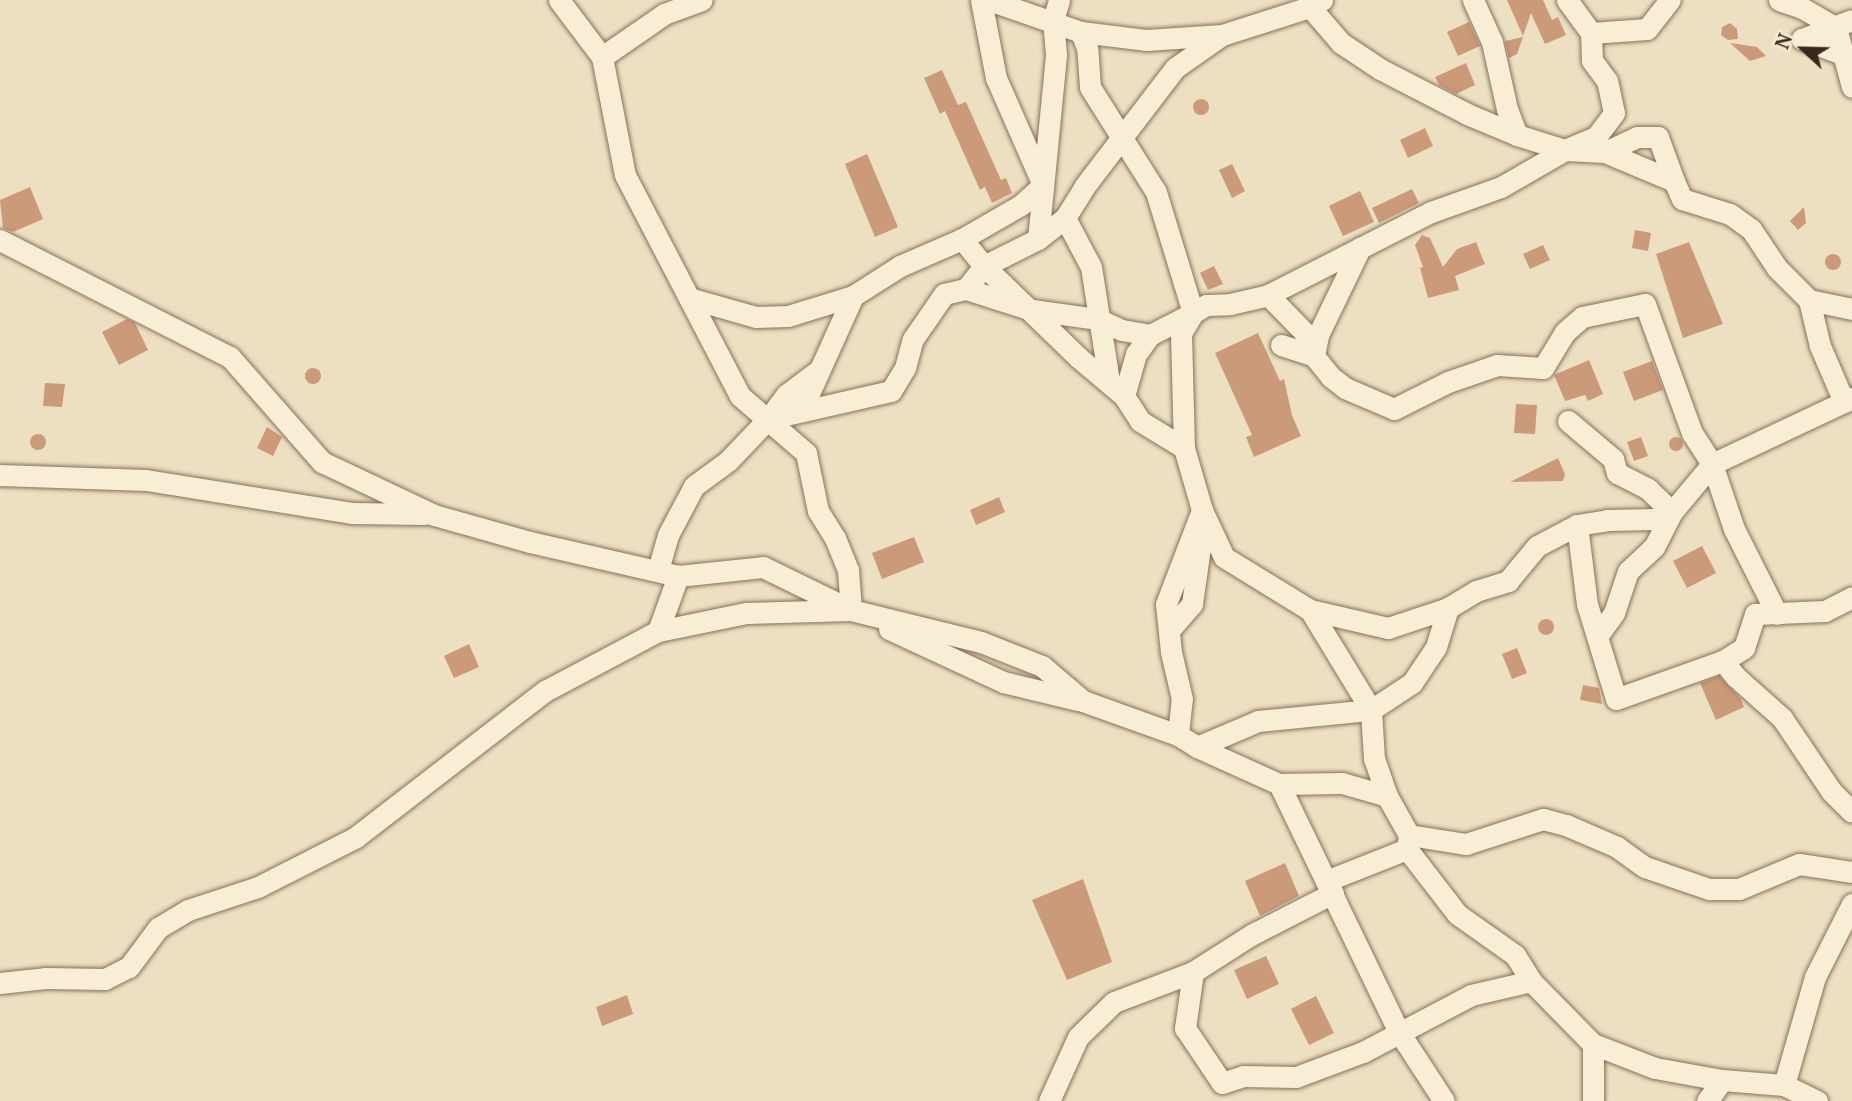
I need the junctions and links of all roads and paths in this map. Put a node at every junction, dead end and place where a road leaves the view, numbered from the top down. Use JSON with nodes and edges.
{"nodes":[{"id":1,"x":559,"y":0,"type":"edge"},
{"id":2,"x":702,"y":0,"type":"edge"},
{"id":3,"x":981,"y":0,"type":"edge"},
{"id":4,"x":989,"y":0,"type":"edge"},
{"id":5,"x":1473,"y":0,"type":"edge"},
{"id":6,"x":1567,"y":0,"type":"edge"},
{"id":7,"x":1670,"y":0,"type":"edge"},
{"id":8,"x":1779,"y":0,"type":"edge"},
{"id":9,"x":1316,"y":4,"type":"edge"},
{"id":10,"x":1056,"y":10,"type":"edge"},
{"id":11,"x":1844,"y":24,"type":"edge"},
{"id":12,"x":1081,"y":32,"type":"junction"},
{"id":13,"x":1591,"y":33,"type":"junction"},
{"id":14,"x":1222,"y":35,"type":"junction"},
{"id":15,"x":1842,"y":54,"type":"junction"},
{"id":16,"x":602,"y":57,"type":"junction"},
{"id":17,"x":1852,"y":87,"type":"edge"},
{"id":18,"x":1517,"y":135,"type":"junction"},
{"id":19,"x":1122,"y":139,"type":"junction"},
{"id":20,"x":1565,"y":150,"type":"junction"},
{"id":21,"x":1605,"y":152,"type":"junction"},
{"id":22,"x":1674,"y":181,"type":"junction"},
{"id":23,"x":1043,"y":185,"type":"junction"},
{"id":24,"x":1065,"y":218,"type":"junction"},
{"id":25,"x":962,"y":239,"type":"junction"},
{"id":26,"x":1038,"y":239,"type":"junction"},
{"id":27,"x":0,"y":240,"type":"edge"},
{"id":28,"x":1360,"y":248,"type":"junction"},
{"id":29,"x":985,"y":266,"type":"junction"},
{"id":30,"x":966,"y":289,"type":"junction"},
{"id":31,"x":1268,"y":295,"type":"junction"},
{"id":32,"x":853,"y":296,"type":"junction"},
{"id":33,"x":689,"y":298,"type":"junction"},
{"id":34,"x":1809,"y":300,"type":"junction"},
{"id":35,"x":1852,"y":309,"type":"edge"},
{"id":36,"x":1032,"y":310,"type":"junction"},
{"id":37,"x":1193,"y":313,"type":"junction"},
{"id":38,"x":1098,"y":319,"type":"junction"},
{"id":39,"x":1150,"y":335,"type":"junction"},
{"id":40,"x":1281,"y":345,"type":"dead end"},
{"id":41,"x":1314,"y":356,"type":"junction"},
{"id":42,"x":819,"y":370,"type":"junction"},
{"id":43,"x":1116,"y":389,"type":"junction"},
{"id":44,"x":1848,"y":400,"type":"edge"},
{"id":45,"x":802,"y":409,"type":"junction"},
{"id":46,"x":768,"y":419,"type":"junction"},
{"id":47,"x":1568,"y":421,"type":"dead end"},
{"id":48,"x":1184,"y":448,"type":"junction"},
{"id":49,"x":1712,"y":464,"type":"junction"},
{"id":50,"x":0,"y":475,"type":"edge"},
{"id":51,"x":1202,"y":510,"type":"junction"},
{"id":52,"x":1672,"y":512,"type":"junction"},
{"id":53,"x":434,"y":514,"type":"junction"},
{"id":54,"x":1577,"y":525,"type":"junction"},
{"id":55,"x":668,"y":573,"type":"junction"},
{"id":56,"x":1852,"y":597,"type":"edge"},
{"id":57,"x":1448,"y":608,"type":"junction"},
{"id":58,"x":850,"y":610,"type":"junction"},
{"id":59,"x":1311,"y":610,"type":"junction"},
{"id":60,"x":1777,"y":614,"type":"junction"},
{"id":61,"x":658,"y":631,"type":"junction"},
{"id":62,"x":1599,"y":634,"type":"junction"},
{"id":63,"x":1723,"y":661,"type":"junction"},
{"id":64,"x":1083,"y":701,"type":"junction"},
{"id":65,"x":1371,"y":710,"type":"junction"},
{"id":66,"x":1178,"y":735,"type":"junction"},
{"id":67,"x":1197,"y":747,"type":"junction"},
{"id":68,"x":1279,"y":784,"type":"junction"},
{"id":69,"x":1387,"y":796,"type":"junction"},
{"id":70,"x":1852,"y":812,"type":"edge"},
{"id":71,"x":1408,"y":842,"type":"junction"},
{"id":72,"x":1852,"y":872,"type":"edge"},
{"id":73,"x":1330,"y":887,"type":"junction"},
{"id":74,"x":1852,"y":904,"type":"edge"},
{"id":75,"x":1193,"y":972,"type":"junction"},
{"id":76,"x":1531,"y":981,"type":"junction"},
{"id":77,"x":0,"y":983,"type":"edge"},
{"id":78,"x":1399,"y":1032,"type":"junction"},
{"id":79,"x":1593,"y":1044,"type":"junction"},
{"id":80,"x":1721,"y":1080,"type":"junction"},
{"id":81,"x":1800,"y":1095,"type":"edge"},
{"id":82,"x":1049,"y":1101,"type":"edge"},
{"id":83,"x":1444,"y":1101,"type":"edge"},
{"id":84,"x":1593,"y":1101,"type":"edge"},
{"id":85,"x":1707,"y":1101,"type":"edge"}],
"edges":[{"from":1,"to":16,"type":"street"},
{"from":2,"to":16,"type":"street"},
{"from":3,"to":23,"type":"street"},
{"from":4,"to":10,"type":"street"},
{"from":5,"to":18,"type":"street"},
{"from":6,"to":13,"type":"street"},
{"from":7,"to":13,"type":"street"},
{"from":8,"to":11,"type":"street"},
{"from":9,"to":14,"type":"street"},
{"from":9,"to":18,"type":"street"},
{"from":10,"to":12,"type":"street"},
{"from":10,"to":23,"type":"street"},
{"from":11,"to":15,"type":"street"},
{"from":11,"to":15,"type":"street"},
{"from":12,"to":14,"type":"street"},
{"from":12,"to":19,"type":"street"},
{"from":13,"to":20,"type":"street"},
{"from":14,"to":19,"type":"street"},
{"from":15,"to":17,"type":"street"},
{"from":16,"to":33,"type":"street"},
{"from":18,"to":20,"type":"street"},
{"from":19,"to":24,"type":"street"},
{"from":19,"to":37,"type":"street"},
{"from":20,"to":21,"type":"street"},
{"from":20,"to":28,"type":"street"},
{"from":21,"to":22,"type":"street"},
{"from":21,"to":22,"type":"street"},
{"from":22,"to":34,"type":"street"},
{"from":23,"to":25,"type":"street"},
{"from":23,"to":26,"type":"street"},
{"from":24,"to":26,"type":"street"},
{"from":24,"to":38,"type":"street"},
{"from":25,"to":29,"type":"street"},
{"from":25,"to":32,"type":"street"},
{"from":26,"to":29,"type":"street"},
{"from":27,"to":53,"type":"street"},
{"from":28,"to":31,"type":"street"},
{"from":28,"to":41,"type":"street"},
{"from":29,"to":30,"type":"street"},
{"from":29,"to":36,"type":"street"},
{"from":30,"to":36,"type":"street"},
{"from":30,"to":45,"type":"street"},
{"from":31,"to":37,"type":"street"},
{"from":31,"to":41,"type":"street"},
{"from":32,"to":33,"type":"street"},
{"from":32,"to":42,"type":"street"},
{"from":33,"to":46,"type":"street"},
{"from":34,"to":35,"type":"street"},
{"from":34,"to":44,"type":"street"},
{"from":36,"to":38,"type":"street"},
{"from":36,"to":43,"type":"street"},
{"from":37,"to":39,"type":"street"},
{"from":37,"to":48,"type":"street"},
{"from":38,"to":39,"type":"street"},
{"from":38,"to":43,"type":"street"},
{"from":39,"to":43,"type":"street"},
{"from":40,"to":41,"type":"street"},
{"from":41,"to":49,"type":"street"},
{"from":42,"to":45,"type":"street"},
{"from":42,"to":46,"type":"street"},
{"from":43,"to":48,"type":"street"},
{"from":44,"to":49,"type":"street"},
{"from":45,"to":46,"type":"street"},
{"from":46,"to":55,"type":"street"},
{"from":46,"to":58,"type":"street"},
{"from":47,"to":52,"type":"street"},
{"from":48,"to":51,"type":"street"},
{"from":49,"to":52,"type":"street"},
{"from":49,"to":60,"type":"street"},
{"from":50,"to":53,"type":"street"},
{"from":51,"to":59,"type":"street"},
{"from":51,"to":66,"type":"street"},
{"from":52,"to":54,"type":"street"},
{"from":52,"to":62,"type":"street"},
{"from":53,"to":55,"type":"street"},
{"from":54,"to":57,"type":"street"},
{"from":54,"to":62,"type":"street"},
{"from":55,"to":58,"type":"street"},
{"from":55,"to":61,"type":"street"},
{"from":56,"to":60,"type":"street"},
{"from":57,"to":59,"type":"street"},
{"from":57,"to":65,"type":"street"},
{"from":58,"to":61,"type":"street"},
{"from":58,"to":64,"type":"street"},
{"from":58,"to":64,"type":"street"},
{"from":59,"to":65,"type":"street"},
{"from":60,"to":63,"type":"street"},
{"from":61,"to":77,"type":"street"},
{"from":62,"to":63,"type":"street"},
{"from":63,"to":70,"type":"street"},
{"from":64,"to":66,"type":"street"},
{"from":65,"to":67,"type":"street"},
{"from":65,"to":69,"type":"street"},
{"from":66,"to":67,"type":"street"},
{"from":67,"to":68,"type":"street"},
{"from":68,"to":69,"type":"street"},
{"from":68,"to":73,"type":"street"},
{"from":69,"to":71,"type":"street"},
{"from":71,"to":72,"type":"street"},
{"from":71,"to":73,"type":"street"},
{"from":71,"to":76,"type":"street"},
{"from":73,"to":75,"type":"street"},
{"from":73,"to":78,"type":"street"},
{"from":74,"to":81,"type":"street"},
{"from":75,"to":78,"type":"street"},
{"from":75,"to":82,"type":"street"},
{"from":76,"to":78,"type":"street"},
{"from":76,"to":79,"type":"street"},
{"from":78,"to":83,"type":"street"},
{"from":79,"to":80,"type":"street"},
{"from":79,"to":84,"type":"street"},
{"from":80,"to":81,"type":"street"},
{"from":80,"to":85,"type":"street"}]}
